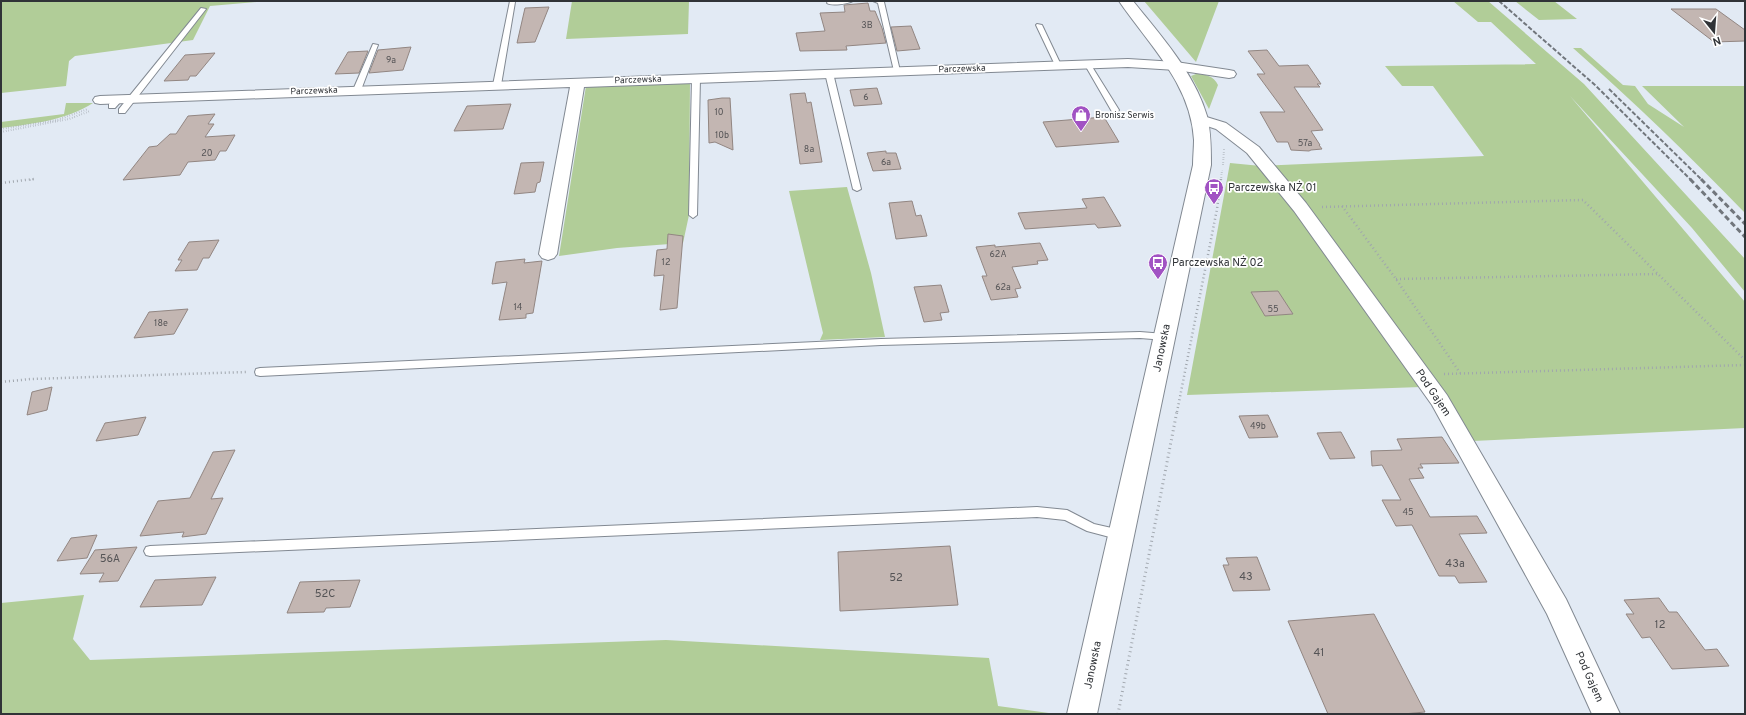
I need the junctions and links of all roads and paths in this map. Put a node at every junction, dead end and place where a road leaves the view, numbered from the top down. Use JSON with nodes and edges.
{"nodes":[{"id":1,"x":850,"y":1,"type":"edge"},
{"id":2,"x":876,"y":1,"type":"edge"},
{"id":3,"x":1126,"y":1,"type":"edge"},
{"id":4,"x":512,"y":2,"type":"edge"},
{"id":5,"x":830,"y":3,"type":"dead end"},
{"id":6,"x":203,"y":9,"type":"dead end"},
{"id":7,"x":1039,"y":25,"type":"dead end"},
{"id":8,"x":376,"y":45,"type":"dead end"},
{"id":9,"x":1088,"y":64,"type":"junction"},
{"id":10,"x":1058,"y":65,"type":"junction"},
{"id":11,"x":1176,"y":66,"type":"junction"},
{"id":12,"x":897,"y":71,"type":"junction"},
{"id":13,"x":829,"y":73,"type":"junction"},
{"id":14,"x":1229,"y":74,"type":"dead end"},
{"id":15,"x":696,"y":78,"type":"junction"},
{"id":16,"x":578,"y":83,"type":"junction"},
{"id":17,"x":497,"y":85,"type":"junction"},
{"id":18,"x":357,"y":90,"type":"junction"},
{"id":19,"x":115,"y":103,"type":"junction"},
{"id":20,"x":1115,"y":110,"type":"dead end"},
{"id":21,"x":1200,"y":118,"type":"junction"},
{"id":22,"x":1221,"y":126,"type":"junction"},
{"id":23,"x":1,"y":130,"type":"edge"},
{"id":24,"x":34,"y":179,"type":"dead end"},
{"id":25,"x":1,"y":183,"type":"edge"},
{"id":26,"x":858,"y":190,"type":"dead end"},
{"id":27,"x":1342,"y":206,"type":"junction"},
{"id":28,"x":1300,"y":207,"type":"junction"},
{"id":29,"x":693,"y":216,"type":"dead end"},
{"id":30,"x":548,"y":254,"type":"dead end"},
{"id":31,"x":1659,"y":274,"type":"junction"},
{"id":32,"x":1396,"y":279,"type":"junction"},
{"id":33,"x":1165,"y":337,"type":"junction"},
{"id":34,"x":1745,"y":360,"type":"edge"},
{"id":35,"x":1745,"y":365,"type":"edge"},
{"id":36,"x":260,"y":372,"type":"joint"},
{"id":37,"x":1460,"y":373,"type":"junction"},
{"id":38,"x":1422,"y":375,"type":"junction"},
{"id":39,"x":1,"y":382,"type":"edge"},
{"id":40,"x":1121,"y":535,"type":"junction"},
{"id":41,"x":150,"y":551,"type":"dead end"},
{"id":42,"x":1082,"y":714,"type":"edge"},
{"id":43,"x":1118,"y":714,"type":"edge"},
{"id":44,"x":1606,"y":714,"type":"edge"}],
"edges":[{"from":1,"to":5,"type":"lane"},
{"from":2,"to":12,"type":"lane"},
{"from":3,"to":11,"type":"street","name":"Janowska"},
{"from":4,"to":17,"type":"lane"},
{"from":6,"to":19,"type":"lane"},
{"from":7,"to":10,"type":"lane"},
{"from":8,"to":18,"type":"lane"},
{"from":9,"to":10,"type":"street","name":"Parczewska"},
{"from":9,"to":11,"type":"street","name":"Parczewska"},
{"from":9,"to":20,"type":"lane"},
{"from":10,"to":12,"type":"street","name":"Parczewska"},
{"from":11,"to":14,"type":"street","name":"Parczewska"},
{"from":11,"to":21,"type":"street","name":"Janowska"},
{"from":12,"to":13,"type":"street","name":"Parczewska"},
{"from":13,"to":15,"type":"street","name":"Parczewska"},
{"from":13,"to":26,"type":"lane"},
{"from":15,"to":16,"type":"street","name":"Parczewska"},
{"from":15,"to":29,"type":"lane"},
{"from":16,"to":17,"type":"street","name":"Parczewska"},
{"from":16,"to":30,"type":"street"},
{"from":17,"to":18,"type":"street","name":"Parczewska"},
{"from":18,"to":19,"type":"street","name":"Parczewska"},
{"from":19,"to":23,"type":"path"},
{"from":19,"to":23,"type":"path"},
{"from":21,"to":22,"type":"street","name":"Pod Gajem"},
{"from":21,"to":33,"type":"street","name":"Janowska"},
{"from":22,"to":28,"type":"street","name":"Pod Gajem"},
{"from":22,"to":43,"type":"path"},
{"from":24,"to":25,"type":"path"},
{"from":27,"to":28,"type":"path"},
{"from":27,"to":31,"type":"path"},
{"from":27,"to":32,"type":"path"},
{"from":28,"to":38,"type":"street","name":"Pod Gajem"},
{"from":31,"to":32,"type":"path"},
{"from":31,"to":34,"type":"path"},
{"from":32,"to":37,"type":"path"},
{"from":33,"to":36,"type":"lane"},
{"from":33,"to":40,"type":"street","name":"Janowska"},
{"from":35,"to":37,"type":"path"},
{"from":36,"to":39,"type":"path"},
{"from":37,"to":38,"type":"path"},
{"from":38,"to":44,"type":"street","name":"Pod Gajem"},
{"from":40,"to":41,"type":"lane"},
{"from":40,"to":42,"type":"street","name":"Janowska"}]}
